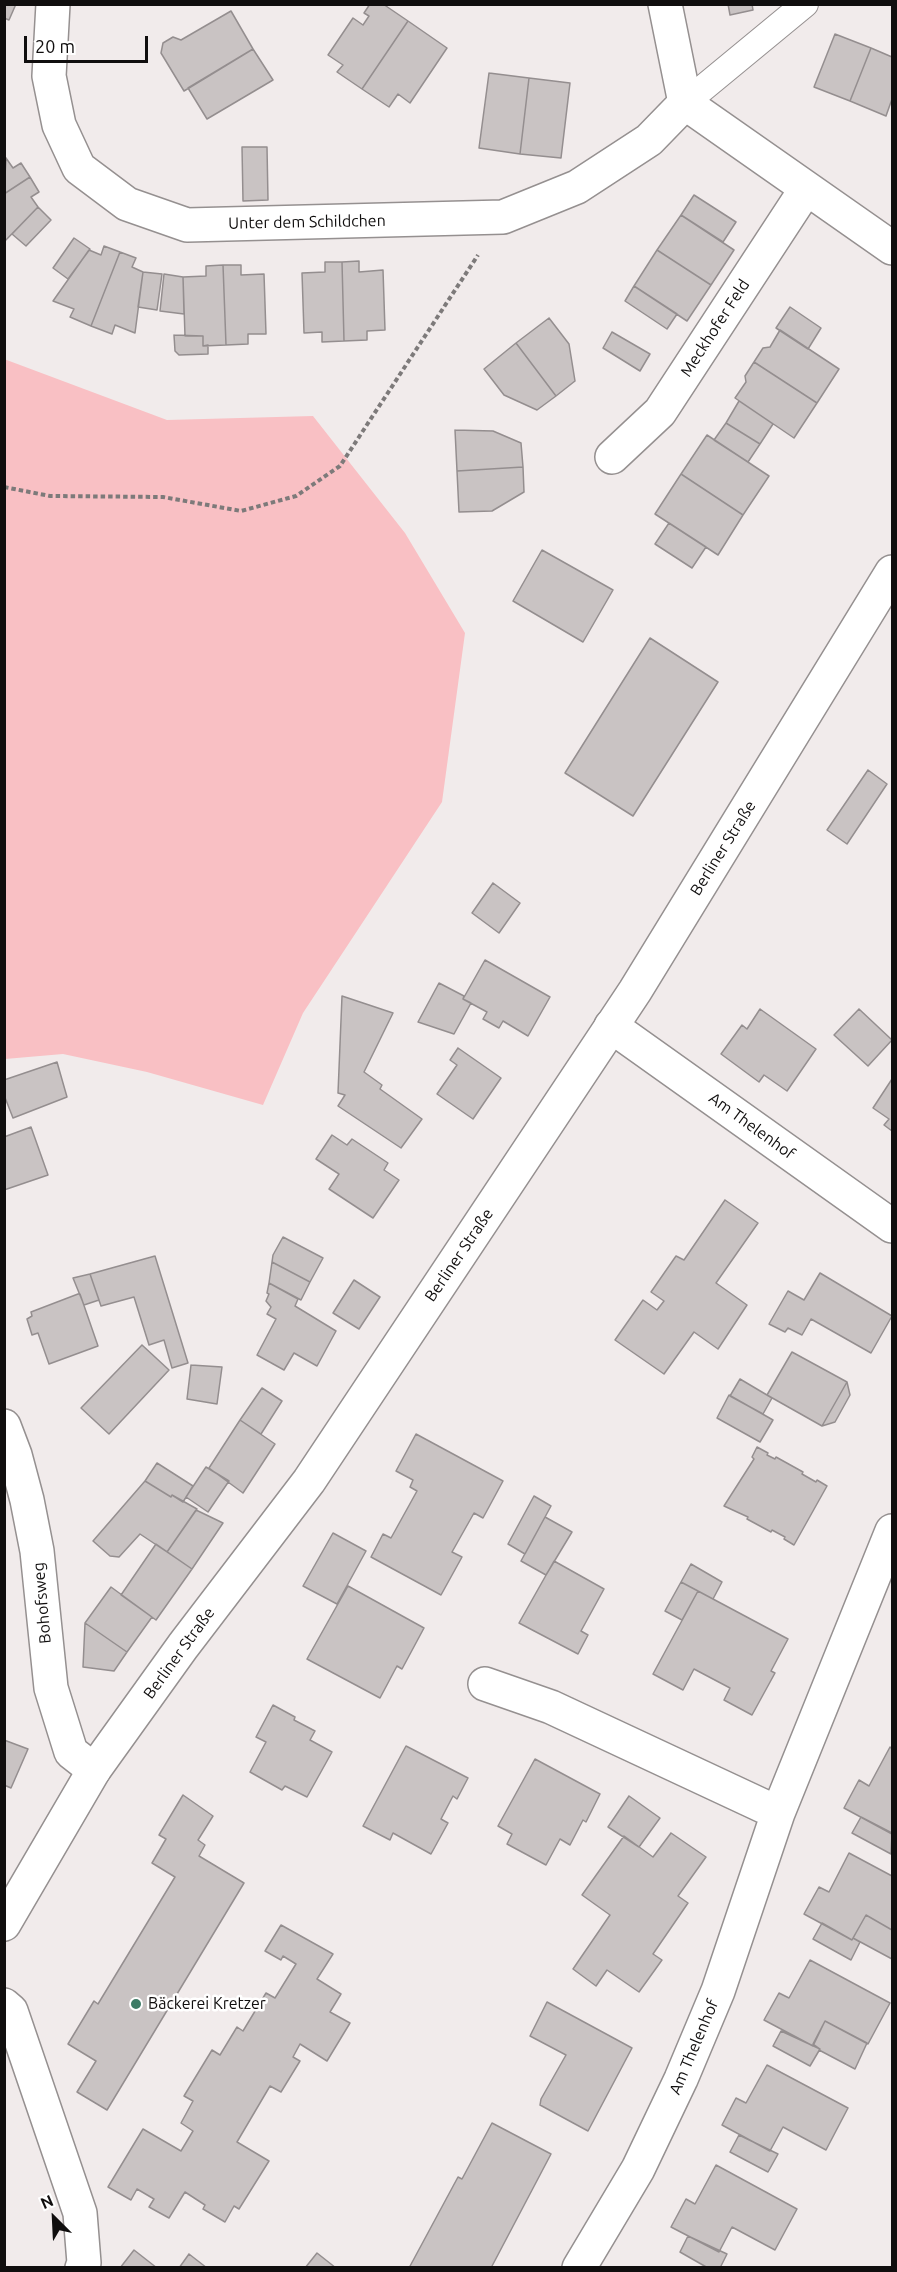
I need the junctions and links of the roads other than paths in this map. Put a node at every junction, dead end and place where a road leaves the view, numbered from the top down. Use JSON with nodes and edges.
{"nodes":[{"id":1,"x":53,"y":4,"type":"edge"},
{"id":2,"x":665,"y":4,"type":"edge"},
{"id":3,"x":805,"y":4,"type":"edge"},
{"id":4,"x":685,"y":103,"type":"junction"},
{"id":5,"x":806,"y":189,"type":"junction"},
{"id":6,"x":892,"y":248,"type":"edge"},
{"id":7,"x":612,"y":456,"type":"dead end"},
{"id":8,"x":892,"y":572,"type":"edge"},
{"id":9,"x":611,"y":1026,"type":"junction"},
{"id":10,"x":892,"y":1226,"type":"edge"},
{"id":11,"x":4,"y":1426,"type":"edge"},
{"id":12,"x":892,"y":1531,"type":"edge"},
{"id":13,"x":485,"y":1684,"type":"dead end"},
{"id":14,"x":94,"y":1770,"type":"junction"},
{"id":15,"x":777,"y":1813,"type":"junction"},
{"id":16,"x":4,"y":1924,"type":"edge"},
{"id":17,"x":4,"y":2005,"type":"edge"},
{"id":18,"x":82,"y":2268,"type":"edge"},
{"id":19,"x":579,"y":2268,"type":"edge"}],
"edges":[{"from":1,"to":4,"type":"street","name":"Unter dem Schildchen"},
{"from":2,"to":4,"type":"street"},
{"from":3,"to":4,"type":"lane"},
{"from":4,"to":5,"type":"street"},
{"from":5,"to":6,"type":"street"},
{"from":5,"to":7,"type":"street","name":"Meckhofer Feld"},
{"from":8,"to":9,"type":"street","name":"Berliner Straße"},
{"from":9,"to":10,"type":"street","name":"Am Thelenhof"},
{"from":9,"to":14,"type":"street","name":"Berliner Straße"},
{"from":11,"to":14,"type":"street","name":"Bohofsweg"},
{"from":12,"to":15,"type":"street","name":"Am Thelenhof"},
{"from":13,"to":15,"type":"street"},
{"from":14,"to":16,"type":"street","name":"Berliner Straße"},
{"from":15,"to":19,"type":"street","name":"Am Thelenhof"},
{"from":17,"to":18,"type":"street"}]}
